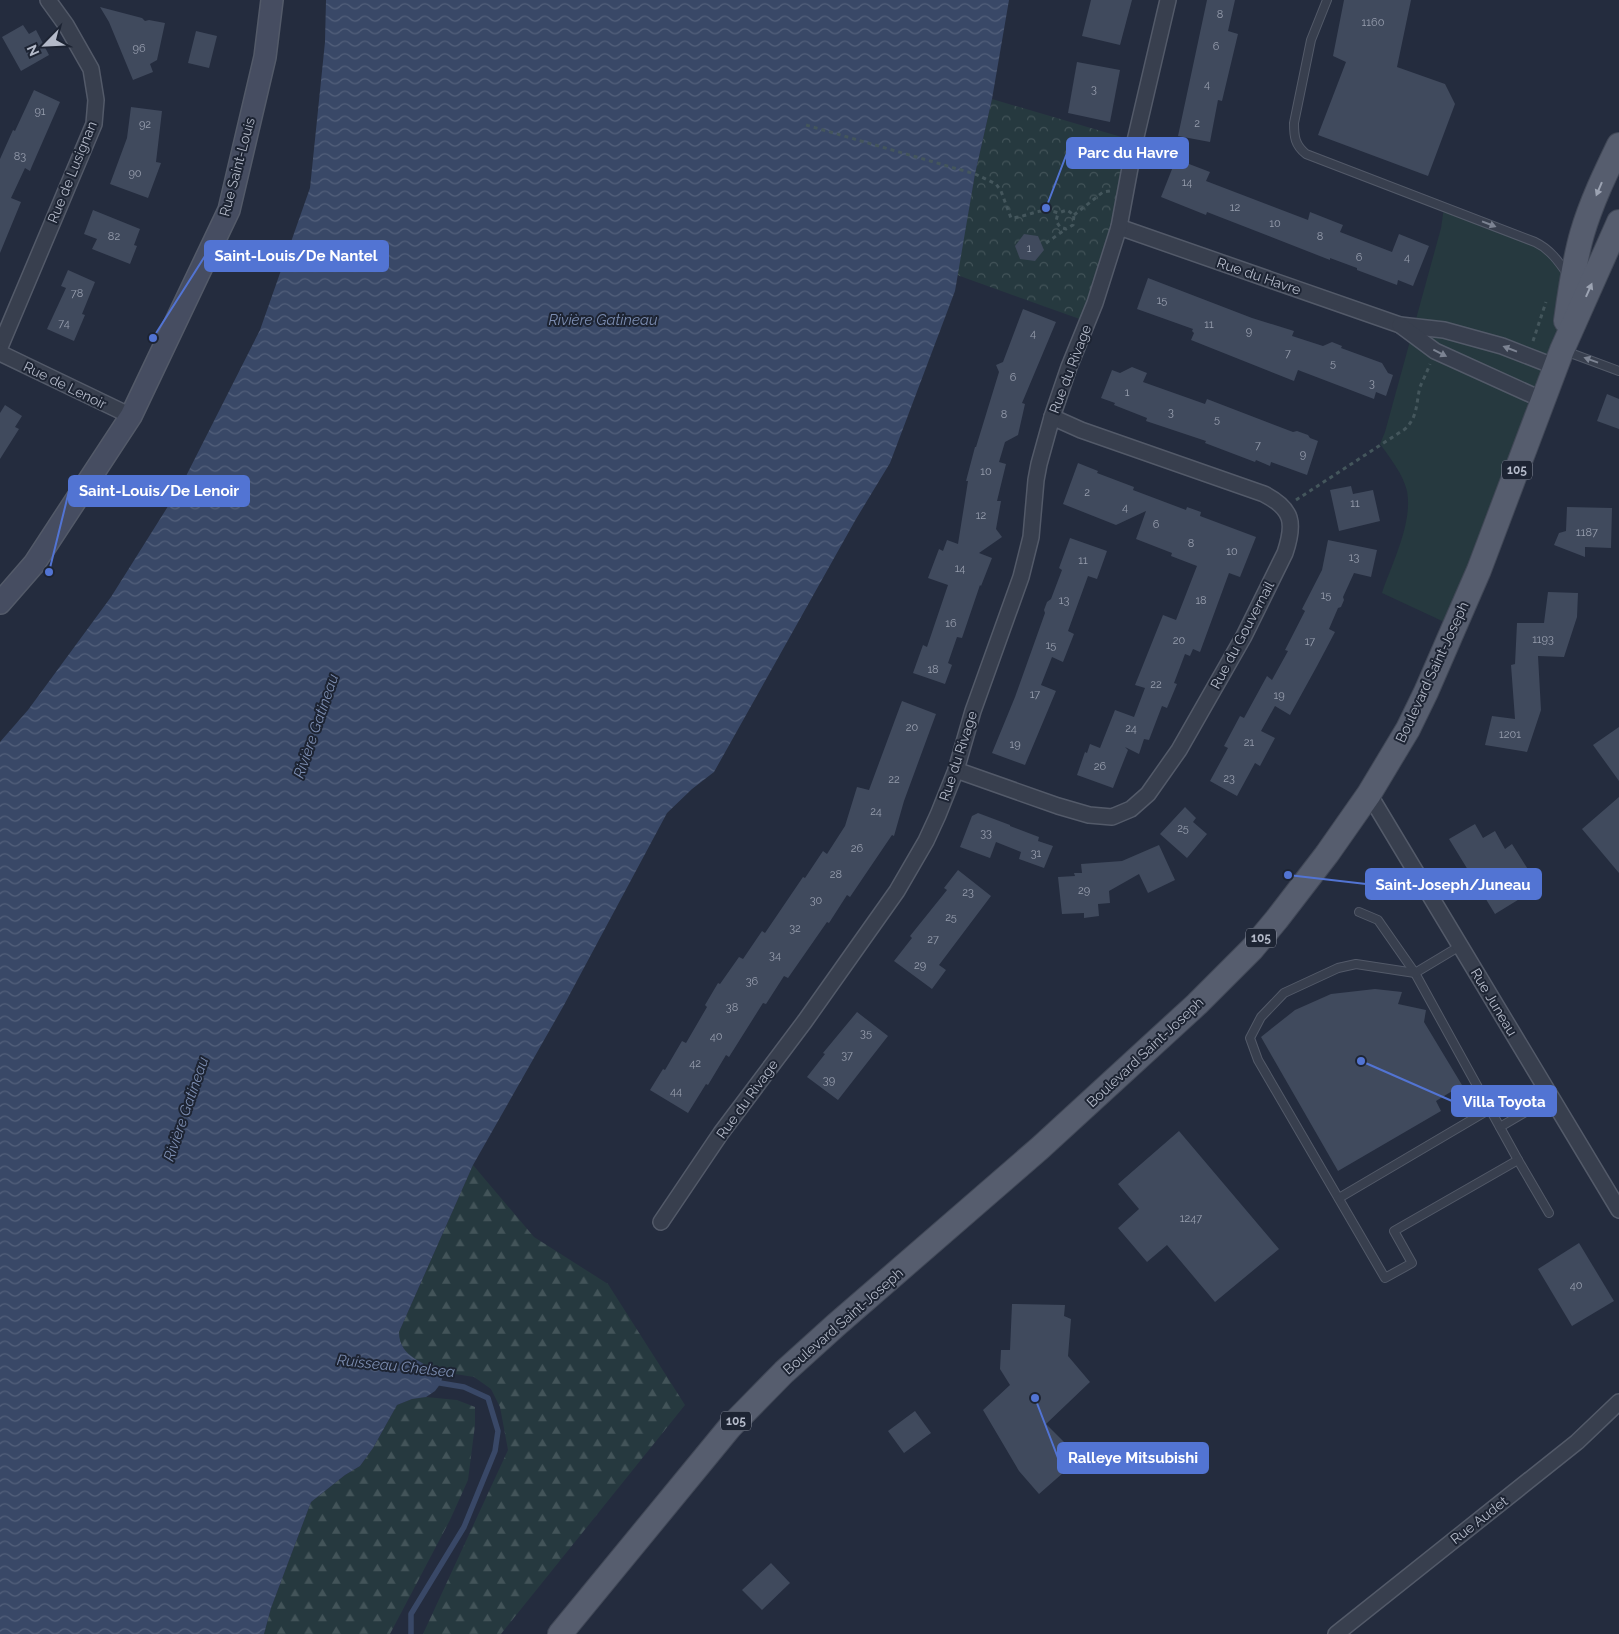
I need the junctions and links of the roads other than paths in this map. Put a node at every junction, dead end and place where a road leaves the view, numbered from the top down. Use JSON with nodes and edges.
{"nodes":[{"id":1,"x":48,"y":0,"type":"edge"},
{"id":2,"x":272,"y":0,"type":"edge"},
{"id":3,"x":1168,"y":0,"type":"edge"},
{"id":4,"x":1327,"y":0,"type":"edge"},
{"id":5,"x":1619,"y":145,"type":"edge"},
{"id":6,"x":1619,"y":222,"type":"edge"},
{"id":7,"x":1119,"y":227,"type":"junction"},
{"id":8,"x":1572,"y":281,"type":"junction"},
{"id":9,"x":1400,"y":325,"type":"junction"},
{"id":10,"x":0,"y":347,"type":"edge"},
{"id":11,"x":0,"y":354,"type":"edge"},
{"id":12,"x":1559,"y":358,"type":"junction"},
{"id":13,"x":1619,"y":371,"type":"edge"},
{"id":14,"x":1543,"y":400,"type":"junction"},
{"id":15,"x":131,"y":416,"type":"junction"},
{"id":16,"x":1052,"y":417,"type":"junction"},
{"id":17,"x":0,"y":603,"type":"edge"},
{"id":18,"x":956,"y":770,"type":"junction"},
{"id":19,"x":1369,"y":794,"type":"junction"},
{"id":20,"x":1359,"y":912,"type":"dead end"},
{"id":21,"x":1460,"y":946,"type":"junction"},
{"id":22,"x":1415,"y":973,"type":"junction"},
{"id":23,"x":1551,"y":1097,"type":"junction"},
{"id":24,"x":1490,"y":1109,"type":"junction"},
{"id":25,"x":1500,"y":1127,"type":"junction"},
{"id":26,"x":1518,"y":1160,"type":"junction"},
{"id":27,"x":1339,"y":1198,"type":"junction"},
{"id":28,"x":1619,"y":1210,"type":"edge"},
{"id":29,"x":1548,"y":1213,"type":"dead end"},
{"id":30,"x":661,"y":1222,"type":"dead end"},
{"id":31,"x":1619,"y":1402,"type":"edge"},
{"id":32,"x":560,"y":1634,"type":"edge"},
{"id":33,"x":1336,"y":1634,"type":"edge"}],
"edges":[{"from":1,"to":10,"type":"street","name":"Rue de Lusignan"},
{"from":2,"to":15,"type":"main road","name":"Rue Saint-Louis"},
{"from":3,"to":7,"type":"street","name":"Rue du Rivage"},
{"from":4,"to":8,"type":"lane","one_way":true},
{"from":5,"to":8,"type":"main road","name":"Boulevard Saint-Joseph","number":"105","one_way":true},
{"from":12,"to":6,"type":"main road","name":"Boulevard Saint-Joseph","number":"105","one_way":true},
{"from":7,"to":9,"type":"street","name":"Rue du Havre"},
{"from":7,"to":16,"type":"street","name":"Rue du Rivage"},
{"from":8,"to":12,"type":"main road","name":"Boulevard Saint-Joseph","number":"105"},
{"from":12,"to":9,"type":"street","name":"Rue du Havre","one_way":true},
{"from":9,"to":14,"type":"street","name":"Rue du Havre","one_way":true},
{"from":11,"to":15,"type":"street","name":"Rue de Lenoir"},
{"from":13,"to":12,"type":"lane","one_way":true},
{"from":12,"to":14,"type":"main road","name":"Boulevard Saint-Joseph","number":"105"},
{"from":14,"to":19,"type":"main road","name":"Boulevard Saint-Joseph","number":"105"},
{"from":15,"to":17,"type":"main road","name":"Rue Saint-Louis"},
{"from":16,"to":18,"type":"street","name":"Rue du Rivage"},
{"from":16,"to":18,"type":"street","name":"Rue du Gouvernail"},
{"from":18,"to":30,"type":"street","name":"Rue du Rivage"},
{"from":19,"to":21,"type":"street","name":"Rue Juneau"},
{"from":19,"to":32,"type":"main road","name":"Boulevard Saint-Joseph","number":"105"},
{"from":20,"to":22,"type":"lane"},
{"from":21,"to":22,"type":"lane"},
{"from":21,"to":23,"type":"street","name":"Rue Juneau"},
{"from":22,"to":24,"type":"lane"},
{"from":22,"to":27,"type":"lane"},
{"from":23,"to":25,"type":"lane"},
{"from":23,"to":28,"type":"street","name":"Rue Juneau"},
{"from":24,"to":25,"type":"lane"},
{"from":24,"to":27,"type":"lane"},
{"from":25,"to":26,"type":"lane"},
{"from":26,"to":27,"type":"lane"},
{"from":26,"to":29,"type":"lane"},
{"from":31,"to":33,"type":"street","name":"Rue Audet"}]}
